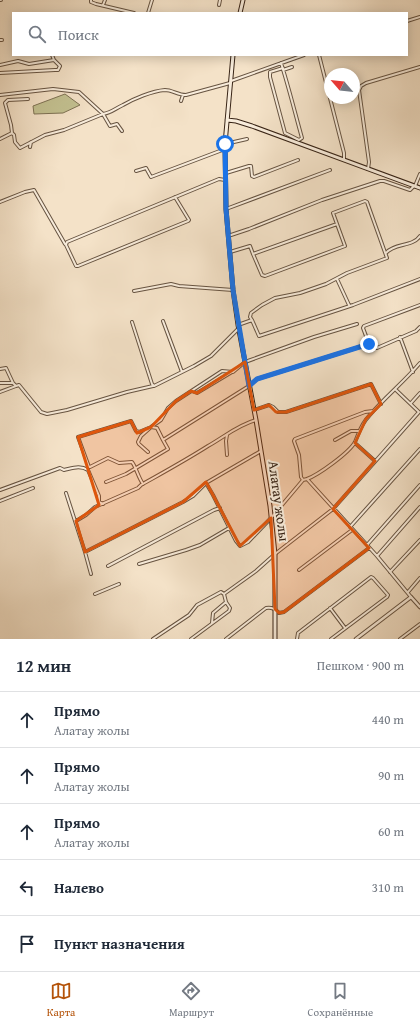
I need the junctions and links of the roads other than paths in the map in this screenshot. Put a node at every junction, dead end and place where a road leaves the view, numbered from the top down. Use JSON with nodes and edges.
{"nodes":[{"id":1,"x":91,"y":0,"type":"edge"},
{"id":2,"x":105,"y":0,"type":"edge"},
{"id":3,"x":152,"y":0,"type":"edge"},
{"id":4,"x":220,"y":0,"type":"edge"},
{"id":5,"x":243,"y":0,"type":"edge"},
{"id":6,"x":103,"y":5,"type":"junction"},
{"id":7,"x":219,"y":6,"type":"dead end"},
{"id":8,"x":130,"y":12,"type":"edge"},
{"id":9,"x":148,"y":12,"type":"edge"},
{"id":10,"x":240,"y":12,"type":"edge"},
{"id":11,"x":420,"y":17,"type":"edge"},
{"id":12,"x":408,"y":21,"type":"edge"},
{"id":13,"x":52,"y":56,"type":"edge"},
{"id":14,"x":233,"y":56,"type":"edge"},
{"id":15,"x":301,"y":56,"type":"edge"},
{"id":16,"x":319,"y":56,"type":"edge"},
{"id":17,"x":54,"y":60,"type":"junction"},
{"id":18,"x":281,"y":63,"type":"junction"},
{"id":19,"x":0,"y":65,"type":"edge"},
{"id":20,"x":292,"y":67,"type":"dead end"},
{"id":21,"x":420,"y":67,"type":"edge"},
{"id":22,"x":283,"y":69,"type":"junction"},
{"id":23,"x":0,"y":73,"type":"edge"},
{"id":24,"x":230,"y":83,"type":"junction"},
{"id":25,"x":0,"y":95,"type":"edge"},
{"id":26,"x":183,"y":95,"type":"junction"},
{"id":27,"x":28,"y":99,"type":"dead end"},
{"id":28,"x":181,"y":101,"type":"dead end"},
{"id":29,"x":103,"y":114,"type":"junction"},
{"id":30,"x":227,"y":120,"type":"junction"},
{"id":31,"x":122,"y":131,"type":"dead end"},
{"id":32,"x":12,"y":133,"type":"junction"},
{"id":33,"x":0,"y":139,"type":"edge"},
{"id":34,"x":247,"y":139,"type":"dead end"},
{"id":35,"x":31,"y":142,"type":"junction"},
{"id":36,"x":225,"y":144,"type":"junction"},
{"id":37,"x":30,"y":147,"type":"dead end"},
{"id":38,"x":225,"y":149,"type":"junction"},
{"id":39,"x":298,"y":160,"type":"dead end"},
{"id":40,"x":344,"y":160,"type":"junction"},
{"id":41,"x":368,"y":169,"type":"junction"},
{"id":42,"x":330,"y":170,"type":"dead end"},
{"id":43,"x":136,"y":171,"type":"dead end"},
{"id":44,"x":225,"y":173,"type":"junction"},
{"id":45,"x":420,"y":174,"type":"edge"},
{"id":46,"x":225,"y":180,"type":"junction"},
{"id":47,"x":415,"y":186,"type":"junction"},
{"id":48,"x":420,"y":188,"type":"edge"},
{"id":49,"x":175,"y":197,"type":"junction"},
{"id":50,"x":0,"y":202,"type":"edge"},
{"id":51,"x":226,"y":209,"type":"junction"},
{"id":52,"x":337,"y":224,"type":"junction"},
{"id":53,"x":228,"y":236,"type":"junction"},
{"id":54,"x":420,"y":236,"type":"edge"},
{"id":55,"x":66,"y":245,"type":"junction"},
{"id":56,"x":230,"y":253,"type":"junction"},
{"id":57,"x":386,"y":253,"type":"junction"},
{"id":58,"x":253,"y":254,"type":"junction"},
{"id":59,"x":337,"y":279,"type":"junction"},
{"id":60,"x":420,"y":279,"type":"edge"},
{"id":61,"x":233,"y":290,"type":"junction"},
{"id":62,"x":134,"y":291,"type":"dead end"},
{"id":63,"x":349,"y":305,"type":"junction"},
{"id":64,"x":420,"y":305,"type":"edge"},
{"id":65,"x":252,"y":320,"type":"junction"},
{"id":66,"x":163,"y":321,"type":"dead end"},
{"id":67,"x":132,"y":322,"type":"dead end"},
{"id":68,"x":357,"y":324,"type":"dead end"},
{"id":69,"x":420,"y":327,"type":"edge"},
{"id":70,"x":239,"y":328,"type":"junction"},
{"id":71,"x":400,"y":338,"type":"junction"},
{"id":72,"x":369,"y":344,"type":"junction"},
{"id":73,"x":245,"y":362,"type":"junction"},
{"id":74,"x":420,"y":363,"type":"edge"},
{"id":75,"x":0,"y":369,"type":"edge"},
{"id":76,"x":182,"y":372,"type":"junction"},
{"id":77,"x":233,"y":372,"type":"junction"},
{"id":78,"x":413,"y":372,"type":"junction"},
{"id":79,"x":0,"y":383,"type":"edge"},
{"id":80,"x":13,"y":383,"type":"junction"},
{"id":81,"x":16,"y":386,"type":"junction"},
{"id":82,"x":154,"y":386,"type":"junction"},
{"id":83,"x":249,"y":386,"type":"junction"},
{"id":84,"x":396,"y":390,"type":"junction"},
{"id":85,"x":191,"y":391,"type":"junction"},
{"id":86,"x":0,"y":392,"type":"edge"},
{"id":87,"x":420,"y":393,"type":"edge"},
{"id":88,"x":411,"y":403,"type":"junction"},
{"id":89,"x":381,"y":404,"type":"junction"},
{"id":90,"x":254,"y":410,"type":"junction"},
{"id":91,"x":374,"y":411,"type":"junction"},
{"id":92,"x":419,"y":411,"type":"edge"},
{"id":93,"x":256,"y":420,"type":"junction"},
{"id":94,"x":151,"y":427,"type":"junction"},
{"id":95,"x":358,"y":431,"type":"junction"},
{"id":96,"x":227,"y":435,"type":"junction"},
{"id":97,"x":163,"y":440,"type":"junction"},
{"id":98,"x":335,"y":440,"type":"dead end"},
{"id":99,"x":354,"y":443,"type":"junction"},
{"id":100,"x":420,"y":449,"type":"edge"},
{"id":101,"x":261,"y":451,"type":"junction"},
{"id":102,"x":148,"y":452,"type":"dead end"},
{"id":103,"x":227,"y":455,"type":"dead end"},
{"id":104,"x":375,"y":461,"type":"junction"},
{"id":105,"x":89,"y":468,"type":"junction"},
{"id":106,"x":135,"y":469,"type":"junction"},
{"id":107,"x":307,"y":479,"type":"junction"},
{"id":108,"x":303,"y":480,"type":"junction"},
{"id":109,"x":106,"y":482,"type":"dead end"},
{"id":110,"x":206,"y":483,"type":"junction"},
{"id":111,"x":143,"y":484,"type":"junction"},
{"id":112,"x":420,"y":485,"type":"edge"},
{"id":113,"x":33,"y":488,"type":"dead end"},
{"id":114,"x":0,"y":490,"type":"edge"},
{"id":115,"x":66,"y":493,"type":"dead end"},
{"id":116,"x":0,"y":501,"type":"edge"},
{"id":117,"x":103,"y":504,"type":"junction"},
{"id":118,"x":420,"y":507,"type":"edge"},
{"id":119,"x":220,"y":508,"type":"junction"},
{"id":120,"x":333,"y":509,"type":"junction"},
{"id":121,"x":271,"y":518,"type":"junction"},
{"id":122,"x":76,"y":521,"type":"junction"},
{"id":123,"x":350,"y":527,"type":"junction"},
{"id":124,"x":229,"y":528,"type":"junction"},
{"id":125,"x":352,"y":530,"type":"junction"},
{"id":126,"x":420,"y":540,"type":"edge"},
{"id":127,"x":367,"y":545,"type":"junction"},
{"id":128,"x":369,"y":548,"type":"junction"},
{"id":129,"x":85,"y":552,"type":"junction"},
{"id":130,"x":275,"y":554,"type":"junction"},
{"id":131,"x":377,"y":556,"type":"junction"},
{"id":132,"x":139,"y":564,"type":"dead end"},
{"id":133,"x":108,"y":566,"type":"dead end"},
{"id":134,"x":299,"y":570,"type":"dead end"},
{"id":135,"x":390,"y":572,"type":"junction"},
{"id":136,"x":91,"y":574,"type":"dead end"},
{"id":137,"x":420,"y":578,"type":"edge"},
{"id":138,"x":119,"y":584,"type":"dead end"},
{"id":139,"x":408,"y":592,"type":"junction"},
{"id":140,"x":95,"y":594,"type":"dead end"},
{"id":141,"x":224,"y":594,"type":"junction"},
{"id":142,"x":411,"y":597,"type":"junction"},
{"id":143,"x":226,"y":602,"type":"junction"},
{"id":144,"x":420,"y":607,"type":"edge"},
{"id":145,"x":330,"y":608,"type":"junction"},
{"id":146,"x":275,"y":609,"type":"junction"},
{"id":147,"x":212,"y":623,"type":"junction"},
{"id":148,"x":420,"y":624,"type":"edge"},
{"id":149,"x":346,"y":628,"type":"junction"},
{"id":150,"x":153,"y":639,"type":"edge"},
{"id":151,"x":191,"y":639,"type":"edge"},
{"id":152,"x":226,"y":639,"type":"edge"},
{"id":153,"x":275,"y":639,"type":"edge"},
{"id":154,"x":297,"y":639,"type":"edge"},
{"id":155,"x":331,"y":639,"type":"edge"},
{"id":156,"x":356,"y":639,"type":"edge"},
{"id":157,"x":400,"y":639,"type":"edge"}],
"edges":[{"from":1,"to":6,"type":"street"},
{"from":2,"to":6,"type":"street"},
{"from":3,"to":9,"type":"street"},
{"from":4,"to":7,"type":"street"},
{"from":5,"to":10,"type":"main road"},
{"from":6,"to":8,"type":"street"},
{"from":11,"to":12,"type":"street"},
{"from":13,"to":17,"type":"street"},
{"from":14,"to":24,"type":"main road"},
{"from":15,"to":18,"type":"street"},
{"from":16,"to":40,"type":"street"},
{"from":17,"to":19,"type":"street"},
{"from":17,"to":23,"type":"street"},
{"from":18,"to":22,"type":"street"},
{"from":18,"to":24,"type":"street"},
{"from":20,"to":22,"type":"street"},
{"from":21,"to":41,"type":"street"},
{"from":22,"to":22,"type":"street"},
{"from":24,"to":26,"type":"street"},
{"from":24,"to":30,"type":"main road"},
{"from":25,"to":29,"type":"street"},
{"from":26,"to":28,"type":"street"},
{"from":26,"to":29,"type":"street"},
{"from":27,"to":32,"type":"street"},
{"from":29,"to":31,"type":"street"},
{"from":29,"to":35,"type":"street"},
{"from":30,"to":36,"type":"main road"},
{"from":30,"to":40,"type":"main road"},
{"from":32,"to":33,"type":"street"},
{"from":32,"to":35,"type":"street"},
{"from":34,"to":36,"type":"street"},
{"from":35,"to":37,"type":"street"},
{"from":36,"to":38,"type":"main road"},
{"from":38,"to":43,"type":"street"},
{"from":38,"to":44,"type":"main road"},
{"from":39,"to":44,"type":"street"},
{"from":40,"to":41,"type":"main road"},
{"from":41,"to":47,"type":"main road"},
{"from":42,"to":51,"type":"street"},
{"from":44,"to":46,"type":"main road"},
{"from":45,"to":47,"type":"street"},
{"from":46,"to":49,"type":"street"},
{"from":46,"to":51,"type":"main road"},
{"from":47,"to":48,"type":"main road"},
{"from":47,"to":53,"type":"street"},
{"from":49,"to":55,"type":"street"},
{"from":49,"to":55,"type":"street"},
{"from":50,"to":55,"type":"street"},
{"from":51,"to":53,"type":"main road"},
{"from":52,"to":57,"type":"street"},
{"from":52,"to":58,"type":"street"},
{"from":52,"to":58,"type":"street"},
{"from":53,"to":56,"type":"main road"},
{"from":54,"to":57,"type":"street"},
{"from":56,"to":58,"type":"street"},
{"from":56,"to":61,"type":"main road"},
{"from":57,"to":59,"type":"street"},
{"from":59,"to":63,"type":"street"},
{"from":59,"to":65,"type":"street"},
{"from":60,"to":63,"type":"street"},
{"from":61,"to":62,"type":"street"},
{"from":61,"to":70,"type":"main road"},
{"from":63,"to":65,"type":"street"},
{"from":64,"to":72,"type":"street"},
{"from":65,"to":70,"type":"street"},
{"from":66,"to":76,"type":"street"},
{"from":67,"to":82,"type":"street"},
{"from":68,"to":73,"type":"street"},
{"from":69,"to":71,"type":"street"},
{"from":70,"to":73,"type":"main road"},
{"from":70,"to":76,"type":"street"},
{"from":71,"to":72,"type":"street"},
{"from":71,"to":78,"type":"street"},
{"from":72,"to":83,"type":"street"},
{"from":73,"to":77,"type":"street"},
{"from":73,"to":83,"type":"main road","name":"Алатау жолы"},
{"from":74,"to":78,"type":"street"},
{"from":75,"to":80,"type":"street"},
{"from":76,"to":82,"type":"street"},
{"from":77,"to":85,"type":"street"},
{"from":77,"to":85,"type":"street"},
{"from":78,"to":84,"type":"street"},
{"from":79,"to":80,"type":"street"},
{"from":80,"to":81,"type":"street"},
{"from":81,"to":82,"type":"street"},
{"from":81,"to":86,"type":"street"},
{"from":83,"to":90,"type":"main road","name":"Алатау жолы"},
{"from":83,"to":97,"type":"street"},
{"from":84,"to":88,"type":"street"},
{"from":84,"to":89,"type":"street"},
{"from":85,"to":94,"type":"street"},
{"from":87,"to":88,"type":"street"},
{"from":88,"to":92,"type":"street"},
{"from":89,"to":90,"type":"street"},
{"from":89,"to":91,"type":"street"},
{"from":90,"to":93,"type":"main road","name":"Алатау жолы"},
{"from":91,"to":95,"type":"street"},
{"from":91,"to":108,"type":"street"},
{"from":92,"to":104,"type":"street"},
{"from":93,"to":96,"type":"street"},
{"from":93,"to":101,"type":"main road","name":"Алатау жолы"},
{"from":94,"to":97,"type":"street"},
{"from":94,"to":102,"type":"street"},
{"from":94,"to":105,"type":"street"},
{"from":95,"to":98,"type":"street"},
{"from":95,"to":99,"type":"street"},
{"from":96,"to":103,"type":"street"},
{"from":96,"to":111,"type":"street"},
{"from":97,"to":106,"type":"street"},
{"from":99,"to":104,"type":"street"},
{"from":99,"to":107,"type":"street"},
{"from":100,"to":123,"type":"street"},
{"from":101,"to":110,"type":"street"},
{"from":101,"to":121,"type":"main road","name":"Алатау жолы"},
{"from":104,"to":120,"type":"street"},
{"from":105,"to":106,"type":"street"},
{"from":105,"to":114,"type":"street"},
{"from":105,"to":117,"type":"street"},
{"from":106,"to":109,"type":"street"},
{"from":106,"to":111,"type":"street"},
{"from":107,"to":108,"type":"street"},
{"from":107,"to":120,"type":"street"},
{"from":108,"to":121,"type":"street"},
{"from":110,"to":119,"type":"street"},
{"from":110,"to":129,"type":"street"},
{"from":111,"to":117,"type":"street"},
{"from":112,"to":127,"type":"street"},
{"from":113,"to":116,"type":"street"},
{"from":115,"to":122,"type":"street"},
{"from":117,"to":122,"type":"street"},
{"from":118,"to":131,"type":"street"},
{"from":119,"to":124,"type":"street"},
{"from":119,"to":133,"type":"street"},
{"from":120,"to":123,"type":"street"},
{"from":120,"to":130,"type":"street"},
{"from":121,"to":124,"type":"street"},
{"from":121,"to":130,"type":"main road","name":"Алатау жолы"},
{"from":122,"to":129,"type":"street"},
{"from":123,"to":125,"type":"street"},
{"from":124,"to":132,"type":"street"},
{"from":125,"to":127,"type":"street"},
{"from":125,"to":134,"type":"street"},
{"from":126,"to":135,"type":"street"},
{"from":127,"to":128,"type":"street"},
{"from":128,"to":131,"type":"street"},
{"from":128,"to":146,"type":"street"},
{"from":129,"to":136,"type":"street"},
{"from":130,"to":141,"type":"street"},
{"from":130,"to":146,"type":"main road","name":"Алатау жолы"},
{"from":131,"to":135,"type":"street"},
{"from":135,"to":139,"type":"street"},
{"from":137,"to":139,"type":"street"},
{"from":138,"to":140,"type":"street"},
{"from":139,"to":142,"type":"street"},
{"from":141,"to":143,"type":"street"},
{"from":141,"to":150,"type":"street"},
{"from":142,"to":144,"type":"street"},
{"from":142,"to":156,"type":"street"},
{"from":143,"to":147,"type":"street"},
{"from":143,"to":147,"type":"street"},
{"from":145,"to":149,"type":"street"},
{"from":145,"to":149,"type":"street"},
{"from":145,"to":154,"type":"street"},
{"from":146,"to":152,"type":"street"},
{"from":146,"to":153,"type":"main road","name":"Алатау жолы"},
{"from":147,"to":151,"type":"street"},
{"from":148,"to":157,"type":"street"},
{"from":149,"to":155,"type":"street"}]}
